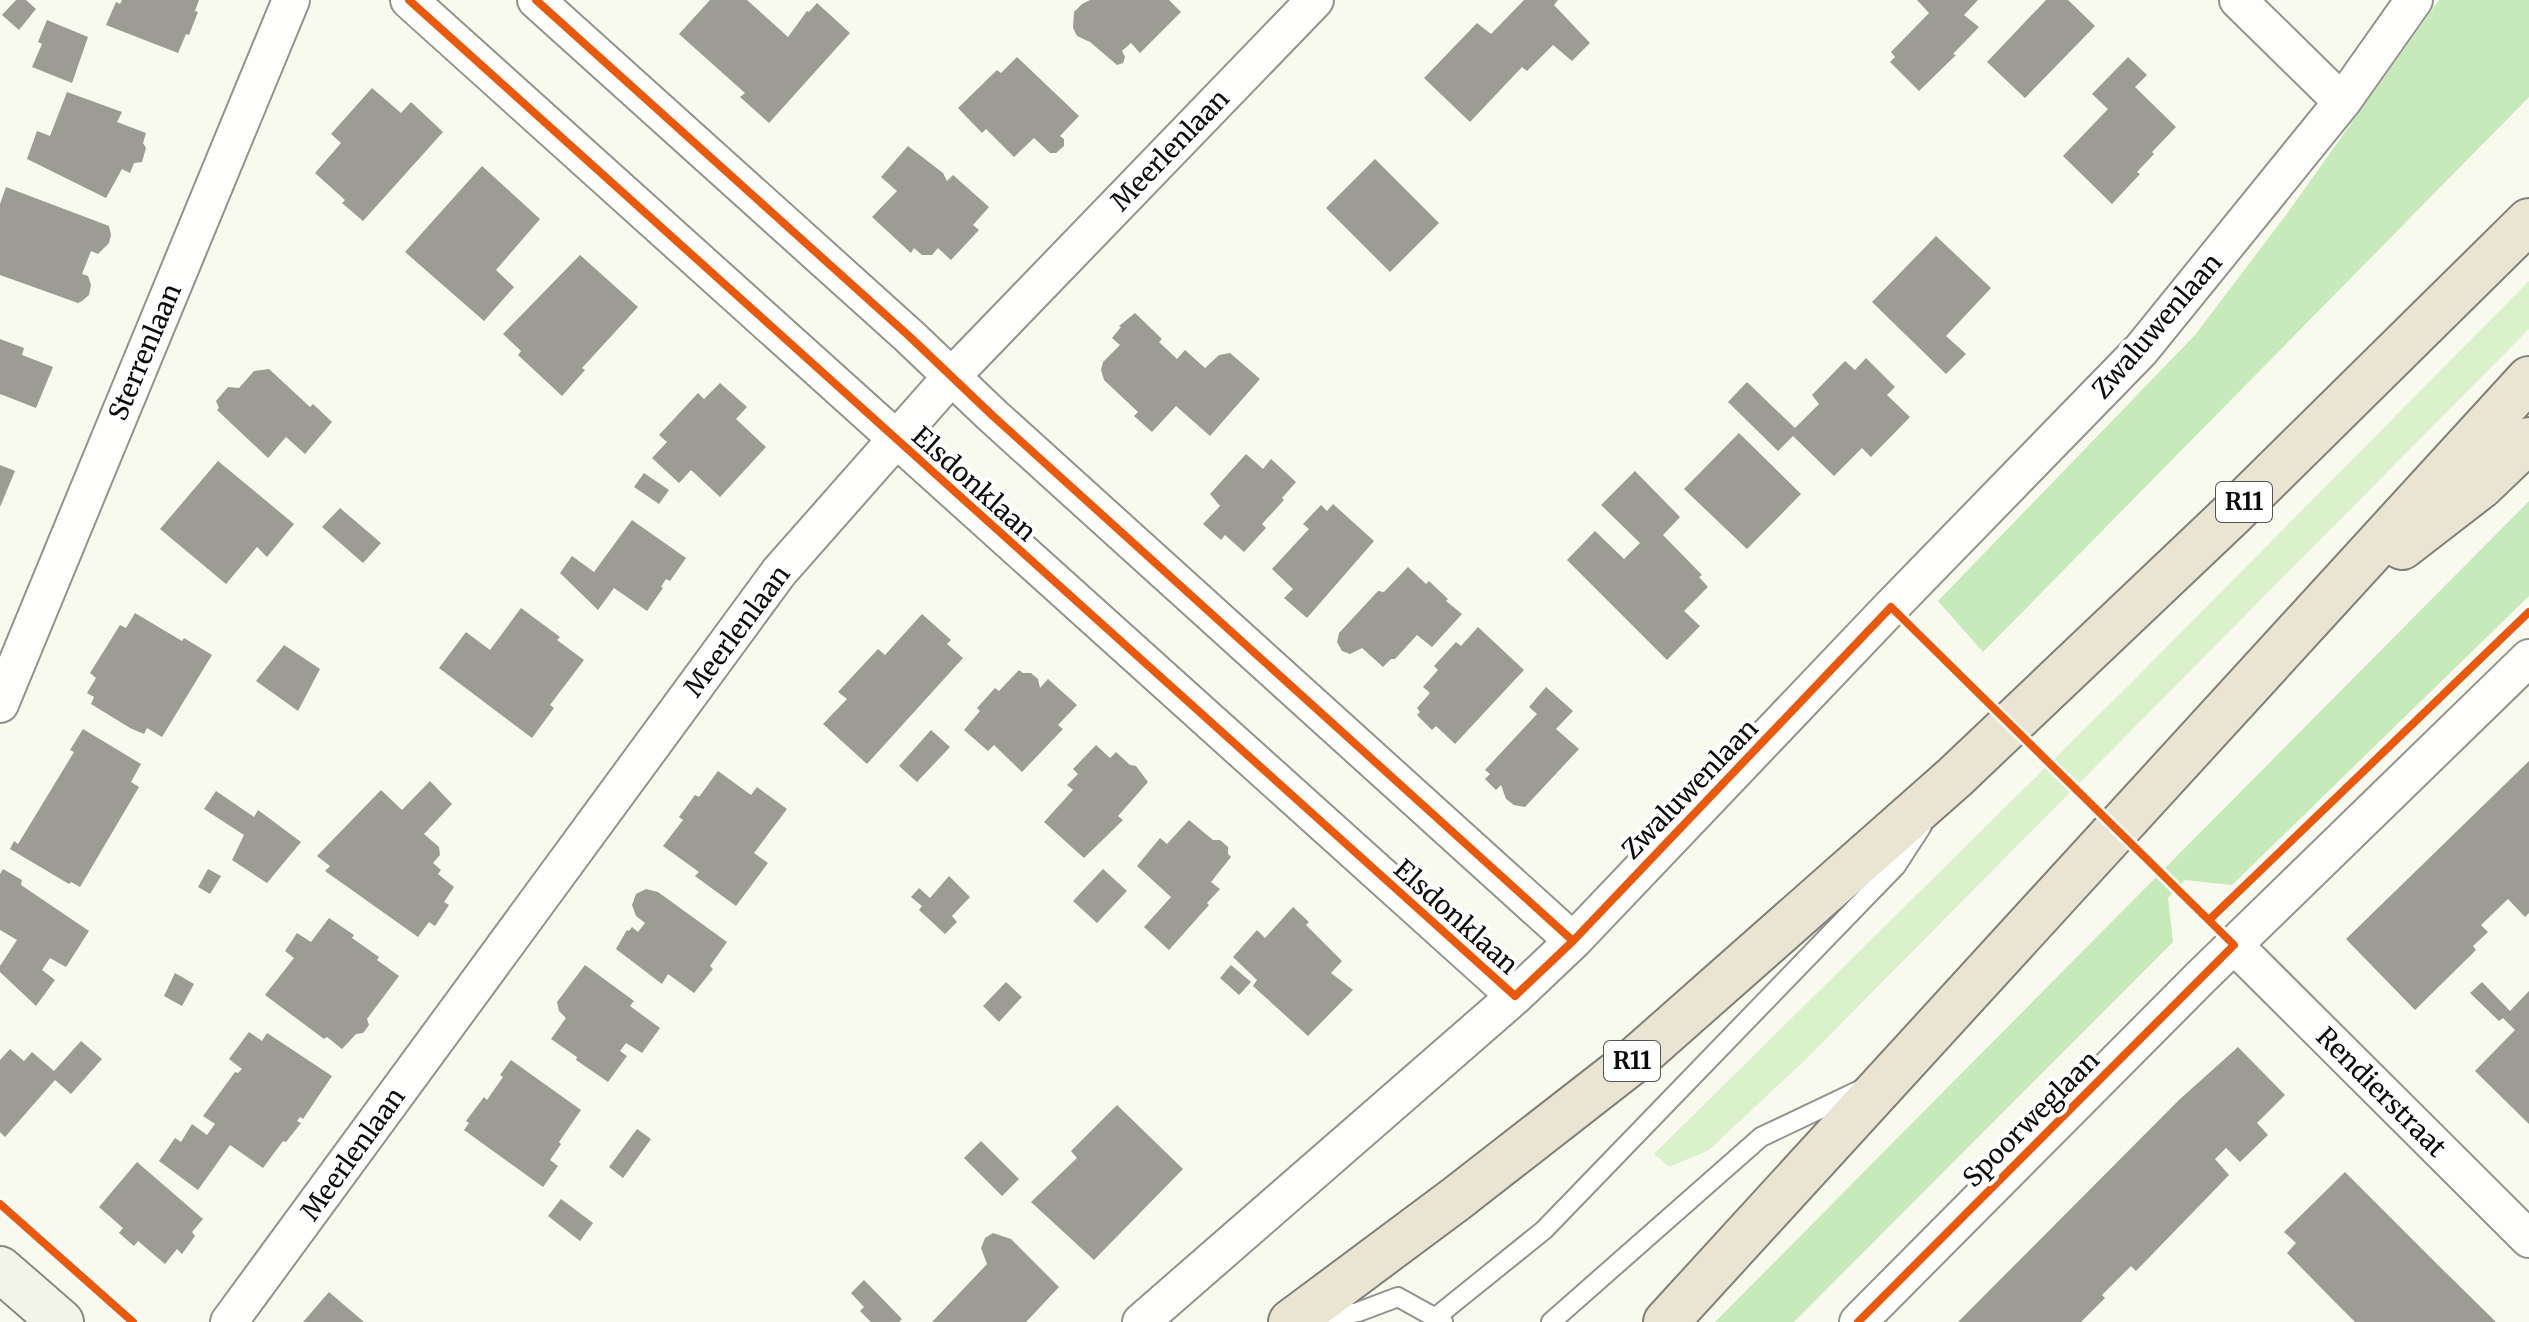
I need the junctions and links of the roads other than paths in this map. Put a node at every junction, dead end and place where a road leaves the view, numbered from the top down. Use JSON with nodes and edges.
{"nodes":[{"id":1,"x":291,"y":0,"type":"edge"},
{"id":2,"x":409,"y":0,"type":"edge"},
{"id":3,"x":536,"y":0,"type":"edge"},
{"id":4,"x":1315,"y":0,"type":"edge"},
{"id":5,"x":2238,"y":0,"type":"edge"},
{"id":6,"x":2414,"y":0,"type":"edge"},
{"id":7,"x":2342,"y":102,"type":"junction"},
{"id":8,"x":2529,"y":221,"type":"edge"},
{"id":9,"x":951,"y":377,"type":"junction"},
{"id":10,"x":2529,"y":379,"type":"edge"},
{"id":11,"x":894,"y":439,"type":"junction"},
{"id":12,"x":2529,"y":440,"type":"edge"},
{"id":13,"x":2307,"y":619,"type":"junction"},
{"id":14,"x":2529,"y":658,"type":"edge"},
{"id":15,"x":0,"y":704,"type":"edge"},
{"id":16,"x":1955,"y":777,"type":"junction"},
{"id":17,"x":1573,"y":941,"type":"junction"},
{"id":18,"x":2234,"y":945,"type":"junction"},
{"id":19,"x":1515,"y":996,"type":"junction"},
{"id":20,"x":1889,"y":1077,"type":"junction"},
{"id":21,"x":2529,"y":1239,"type":"edge"},
{"id":22,"x":0,"y":1269,"type":"edge"},
{"id":23,"x":1440,"y":1320,"type":"edge"},
{"id":24,"x":61,"y":1322,"type":"edge"},
{"id":25,"x":229,"y":1322,"type":"edge"},
{"id":26,"x":1141,"y":1322,"type":"edge"},
{"id":27,"x":1291,"y":1322,"type":"edge"},
{"id":28,"x":1298,"y":1322,"type":"edge"},
{"id":29,"x":1551,"y":1322,"type":"edge"},
{"id":30,"x":1666,"y":1322,"type":"edge"},
{"id":31,"x":1858,"y":1322,"type":"edge"}],
"edges":[{"from":1,"to":15,"type":"street","name":"Sterrenlaan"},
{"from":2,"to":11,"type":"street","name":"Elsdonklaan"},
{"from":3,"to":9,"type":"street"},
{"from":4,"to":9,"type":"street","name":"Meerlenlaan"},
{"from":5,"to":7,"type":"street"},
{"from":6,"to":7,"type":"street","name":"Zwaluwenlaan"},
{"from":7,"to":17,"type":"street","name":"Zwaluwenlaan"},
{"from":8,"to":16,"type":"highway","number":"R11"},
{"from":9,"to":11,"type":"street","name":"Meerlenlaan"},
{"from":9,"to":17,"type":"street"},
{"from":10,"to":13,"type":"highway"},
{"from":11,"to":19,"type":"street","name":"Elsdonklaan"},
{"from":11,"to":25,"type":"street","name":"Meerlenlaan"},
{"from":12,"to":13,"type":"highway"},
{"from":13,"to":20,"type":"highway"},
{"from":14,"to":18,"type":"street","name":"Spoorweglaan"},
{"from":16,"to":23,"type":"lane"},
{"from":16,"to":27,"type":"highway","number":"R11"},
{"from":17,"to":19,"type":"street","name":"Zwaluwenlaan"},
{"from":18,"to":21,"type":"street","name":"Rendierstraat"},
{"from":18,"to":31,"type":"street","name":"Spoorweglaan"},
{"from":19,"to":26,"type":"street","name":"Zwaluwenlaan"},
{"from":20,"to":29,"type":"lane"},
{"from":20,"to":30,"type":"highway"},
{"from":22,"to":24,"type":"main road"},
{"from":23,"to":28,"type":"lane"}]}
